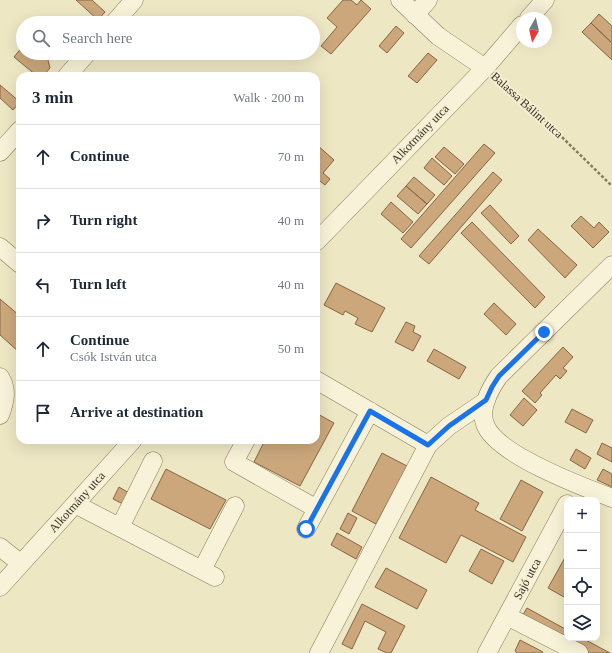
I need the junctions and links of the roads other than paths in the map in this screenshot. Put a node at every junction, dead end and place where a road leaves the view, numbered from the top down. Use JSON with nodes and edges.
{"nodes":[{"id":1,"x":134,"y":0,"type":"edge"},
{"id":2,"x":400,"y":0,"type":"edge"},
{"id":3,"x":428,"y":0,"type":"edge"},
{"id":4,"x":544,"y":0,"type":"edge"},
{"id":5,"x":534,"y":12,"type":"edge"},
{"id":6,"x":415,"y":15,"type":"junction"},
{"id":7,"x":120,"y":16,"type":"edge"},
{"id":8,"x":516,"y":32,"type":"edge"},
{"id":9,"x":81,"y":60,"type":"edge"},
{"id":10,"x":485,"y":68,"type":"junction"},
{"id":11,"x":70,"y":72,"type":"edge"},
{"id":12,"x":16,"y":134,"type":"edge"},
{"id":13,"x":0,"y":152,"type":"edge"},
{"id":14,"x":320,"y":238,"type":"edge"},
{"id":15,"x":0,"y":247,"type":"edge"},
{"id":16,"x":16,"y":261,"type":"edge"},
{"id":17,"x":612,"y":265,"type":"edge"},
{"id":18,"x":0,"y":376,"type":"edge"},
{"id":19,"x":320,"y":382,"type":"edge"},
{"id":20,"x":486,"y":400,"type":"junction"},
{"id":21,"x":370,"y":411,"type":"junction"},
{"id":22,"x":0,"y":415,"type":"edge"},
{"id":23,"x":128,"y":444,"type":"edge"},
{"id":24,"x":244,"y":444,"type":"edge"},
{"id":25,"x":428,"y":445,"type":"junction"},
{"id":26,"x":153,"y":461,"type":"dead end"},
{"id":27,"x":573,"y":492,"type":"edge"},
{"id":28,"x":612,"y":498,"type":"edge"},
{"id":29,"x":75,"y":504,"type":"junction"},
{"id":30,"x":236,"y":506,"type":"dead end"},
{"id":31,"x":317,"y":509,"type":"junction"},
{"id":32,"x":564,"y":510,"type":"edge"},
{"id":33,"x":120,"y":527,"type":"junction"},
{"id":34,"x":306,"y":529,"type":"dead end"},
{"id":35,"x":0,"y":548,"type":"edge"},
{"id":36,"x":20,"y":563,"type":"junction"},
{"id":37,"x":0,"y":587,"type":"edge"},
{"id":38,"x":507,"y":616,"type":"junction"},
{"id":39,"x":319,"y":653,"type":"edge"},
{"id":40,"x":487,"y":653,"type":"edge"},
{"id":41,"x":579,"y":653,"type":"edge"}],
"edges":[{"from":1,"to":7,"type":"street"},
{"from":2,"to":6,"type":"street","name":"Balassa Bálint utca"},
{"from":3,"to":6,"type":"street"},
{"from":4,"to":5,"type":"street"},
{"from":6,"to":10,"type":"street","name":"Balassa Bálint utca"},
{"from":8,"to":10,"type":"street","name":"Alkotmány utca"},
{"from":9,"to":11,"type":"street"},
{"from":10,"to":14,"type":"street","name":"Alkotmány utca"},
{"from":12,"to":13,"type":"street"},
{"from":15,"to":16,"type":"street"},
{"from":17,"to":20,"type":"street"},
{"from":18,"to":22,"type":"street"},
{"from":19,"to":21,"type":"street"},
{"from":20,"to":25,"type":"street"},
{"from":20,"to":27,"type":"street"},
{"from":21,"to":25,"type":"street"},
{"from":21,"to":31,"type":"street"},
{"from":23,"to":29,"type":"street","name":"Alkotmány utca"},
{"from":24,"to":31,"type":"street"},
{"from":25,"to":39,"type":"street"},
{"from":26,"to":33,"type":"street"},
{"from":27,"to":28,"type":"street"},
{"from":29,"to":33,"type":"street"},
{"from":29,"to":36,"type":"street","name":"Alkotmány utca"},
{"from":30,"to":33,"type":"street"},
{"from":31,"to":34,"type":"street"},
{"from":32,"to":38,"type":"street","name":"Sajó utca"},
{"from":35,"to":36,"type":"street"},
{"from":36,"to":37,"type":"street","name":"Alkotmány utca"},
{"from":38,"to":40,"type":"street","name":"Sajó utca"},
{"from":38,"to":41,"type":"street"}]}
